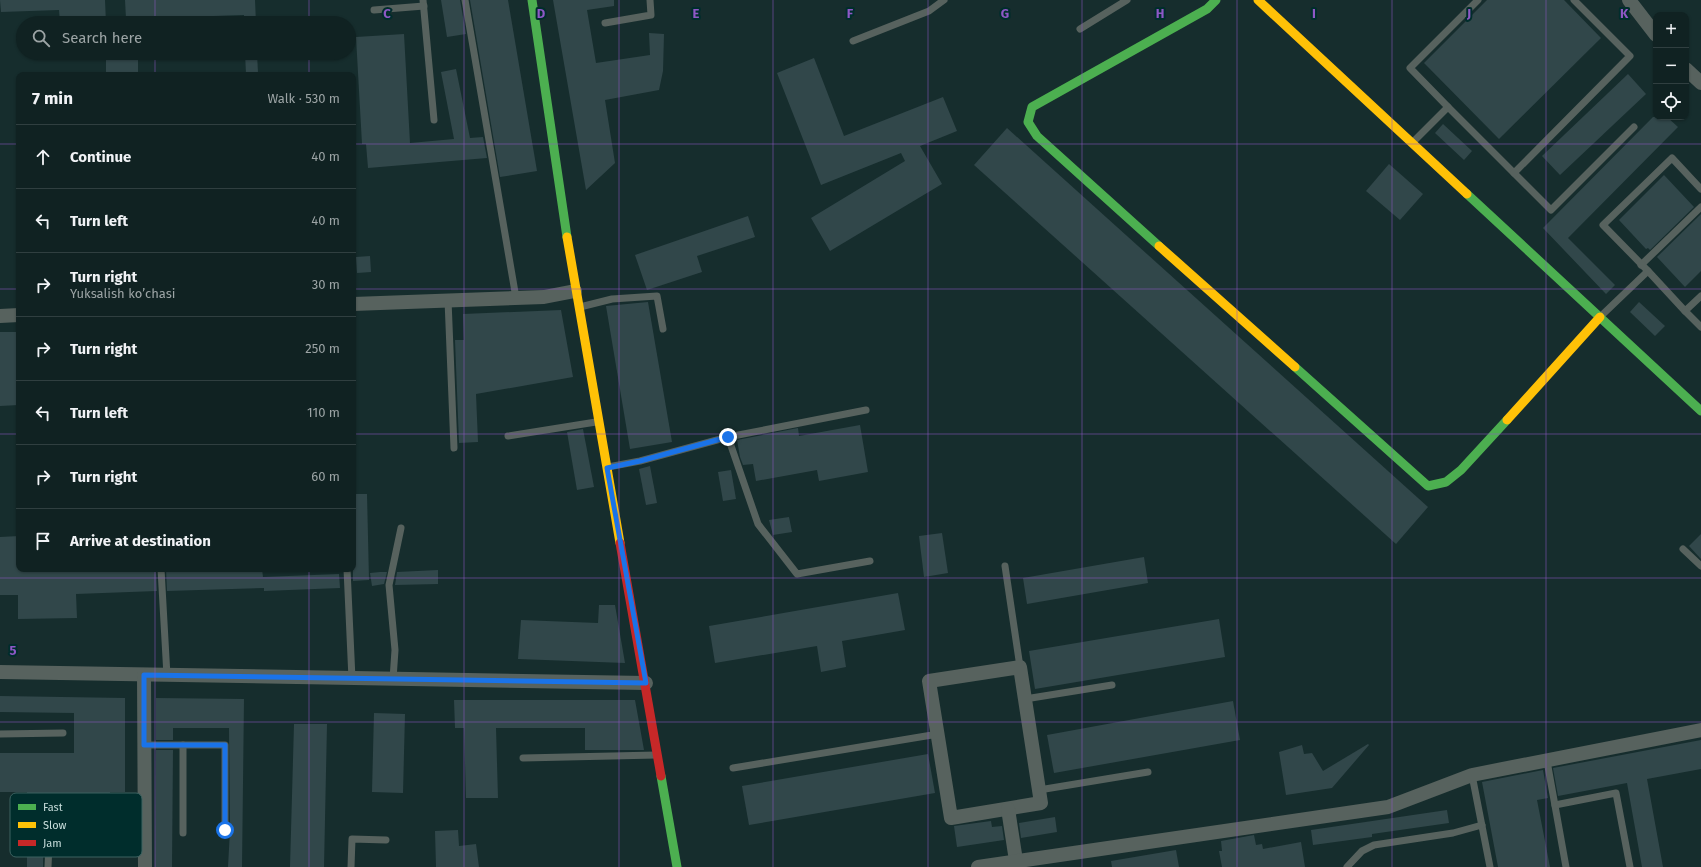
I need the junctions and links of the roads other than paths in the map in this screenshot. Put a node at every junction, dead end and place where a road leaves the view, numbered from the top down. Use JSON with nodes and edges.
{"nodes":[{"id":1,"x":465,"y":0,"type":"edge"},
{"id":2,"x":532,"y":0,"type":"edge"},
{"id":3,"x":650,"y":0,"type":"edge"},
{"id":4,"x":944,"y":0,"type":"edge"},
{"id":5,"x":1127,"y":0,"type":"edge"},
{"id":6,"x":1216,"y":0,"type":"edge"},
{"id":7,"x":1258,"y":0,"type":"edge"},
{"id":8,"x":1478,"y":0,"type":"edge"},
{"id":9,"x":1574,"y":0,"type":"edge"},
{"id":10,"x":1629,"y":0,"type":"edge"},
{"id":11,"x":424,"y":3,"type":"edge"},
{"id":12,"x":374,"y":10,"type":"dead end"},
{"id":13,"x":605,"y":23,"type":"dead end"},
{"id":14,"x":1080,"y":29,"type":"dead end"},
{"id":15,"x":1653,"y":31,"type":"edge"},
{"id":16,"x":853,"y":41,"type":"dead end"},
{"id":17,"x":1689,"y":72,"type":"edge"},
{"id":18,"x":1701,"y":83,"type":"edge"},
{"id":19,"x":1448,"y":107,"type":"junction"},
{"id":20,"x":434,"y":120,"type":"dead end"},
{"id":21,"x":1634,"y":127,"type":"dead end"},
{"id":22,"x":1412,"y":142,"type":"junction"},
{"id":23,"x":1514,"y":173,"type":"junction"},
{"id":24,"x":1701,"y":189,"type":"edge"},
{"id":25,"x":1701,"y":208,"type":"edge"},
{"id":26,"x":1642,"y":265,"type":"junction"},
{"id":27,"x":1648,"y":271,"type":"junction"},
{"id":28,"x":575,"y":291,"type":"junction"},
{"id":29,"x":1701,"y":296,"type":"edge"},
{"id":30,"x":516,"y":298,"type":"junction"},
{"id":31,"x":448,"y":300,"type":"junction"},
{"id":32,"x":356,"y":304,"type":"edge"},
{"id":33,"x":578,"y":308,"type":"junction"},
{"id":34,"x":1685,"y":311,"type":"junction"},
{"id":35,"x":16,"y":315,"type":"edge"},
{"id":36,"x":0,"y":316,"type":"edge"},
{"id":37,"x":1600,"y":317,"type":"junction"},
{"id":38,"x":1701,"y":327,"type":"edge"},
{"id":39,"x":663,"y":328,"type":"dead end"},
{"id":40,"x":866,"y":410,"type":"dead end"},
{"id":41,"x":1701,"y":411,"type":"edge"},
{"id":42,"x":598,"y":422,"type":"junction"},
{"id":43,"x":508,"y":436,"type":"dead end"},
{"id":44,"x":728,"y":437,"type":"junction"},
{"id":45,"x":454,"y":448,"type":"dead end"},
{"id":46,"x":607,"y":468,"type":"junction"},
{"id":47,"x":401,"y":528,"type":"dead end"},
{"id":48,"x":1683,"y":549,"type":"dead end"},
{"id":49,"x":870,"y":561,"type":"dead end"},
{"id":50,"x":1005,"y":566,"type":"dead end"},
{"id":51,"x":1701,"y":566,"type":"edge"},
{"id":52,"x":161,"y":572,"type":"edge"},
{"id":53,"x":347,"y":572,"type":"edge"},
{"id":54,"x":1020,"y":667,"type":"junction"},
{"id":55,"x":0,"y":672,"type":"edge"},
{"id":56,"x":144,"y":675,"type":"junction"},
{"id":57,"x":167,"y":676,"type":"junction"},
{"id":58,"x":352,"y":679,"type":"junction"},
{"id":59,"x":393,"y":679,"type":"junction"},
{"id":60,"x":646,"y":683,"type":"junction"},
{"id":61,"x":1112,"y":685,"type":"dead end"},
{"id":62,"x":1025,"y":699,"type":"junction"},
{"id":63,"x":1701,"y":730,"type":"edge"},
{"id":64,"x":63,"y":733,"type":"dead end"},
{"id":65,"x":0,"y":734,"type":"edge"},
{"id":66,"x":938,"y":734,"type":"junction"},
{"id":67,"x":144,"y":745,"type":"junction"},
{"id":68,"x":183,"y":745,"type":"junction"},
{"id":69,"x":658,"y":755,"type":"junction"},
{"id":70,"x":523,"y":758,"type":"dead end"},
{"id":71,"x":1547,"y":760,"type":"junction"},
{"id":72,"x":733,"y":768,"type":"dead end"},
{"id":73,"x":1148,"y":772,"type":"dead end"},
{"id":74,"x":1472,"y":775,"type":"junction"},
{"id":75,"x":1039,"y":790,"type":"junction"},
{"id":76,"x":1555,"y":805,"type":"junction"},
{"id":77,"x":1008,"y":809,"type":"junction"},
{"id":78,"x":1482,"y":825,"type":"junction"},
{"id":79,"x":225,"y":830,"type":"dead end"},
{"id":80,"x":183,"y":833,"type":"dead end"},
{"id":81,"x":386,"y":840,"type":"dead end"},
{"id":82,"x":48,"y":857,"type":"edge"},
{"id":83,"x":1017,"y":864,"type":"edge"},
{"id":84,"x":48,"y":867,"type":"edge"},
{"id":85,"x":145,"y":867,"type":"edge"},
{"id":86,"x":351,"y":867,"type":"edge"},
{"id":87,"x":677,"y":867,"type":"edge"},
{"id":88,"x":978,"y":867,"type":"edge"},
{"id":89,"x":1347,"y":867,"type":"edge"},
{"id":90,"x":1490,"y":867,"type":"edge"},
{"id":91,"x":1566,"y":867,"type":"edge"},
{"id":92,"x":1630,"y":867,"type":"edge"}],
"edges":[{"from":1,"to":30,"type":"lane"},
{"from":2,"to":28,"type":"street"},
{"from":3,"to":13,"type":"lane"},
{"from":4,"to":16,"type":"lane"},
{"from":5,"to":14,"type":"lane"},
{"from":6,"to":37,"type":"street"},
{"from":7,"to":22,"type":"street"},
{"from":8,"to":19,"type":"lane"},
{"from":9,"to":23,"type":"lane"},
{"from":10,"to":15,"type":"street"},
{"from":11,"to":12,"type":"lane"},
{"from":11,"to":20,"type":"lane"},
{"from":17,"to":18,"type":"street"},
{"from":19,"to":22,"type":"lane"},
{"from":19,"to":23,"type":"lane"},
{"from":21,"to":23,"type":"lane"},
{"from":22,"to":37,"type":"street"},
{"from":24,"to":26,"type":"lane"},
{"from":25,"to":26,"type":"lane"},
{"from":26,"to":27,"type":"lane"},
{"from":27,"to":34,"type":"lane"},
{"from":27,"to":37,"type":"lane"},
{"from":28,"to":30,"type":"street"},
{"from":28,"to":33,"type":"street"},
{"from":29,"to":34,"type":"lane"},
{"from":30,"to":31,"type":"street"},
{"from":31,"to":32,"type":"street"},
{"from":31,"to":45,"type":"lane"},
{"from":33,"to":39,"type":"lane"},
{"from":33,"to":42,"type":"street"},
{"from":34,"to":38,"type":"lane"},
{"from":35,"to":36,"type":"street"},
{"from":37,"to":41,"type":"street"},
{"from":40,"to":44,"type":"lane"},
{"from":42,"to":43,"type":"lane"},
{"from":42,"to":46,"type":"street"},
{"from":44,"to":46,"type":"lane"},
{"from":44,"to":49,"type":"lane"},
{"from":46,"to":60,"type":"street"},
{"from":47,"to":59,"type":"lane"},
{"from":48,"to":51,"type":"lane"},
{"from":50,"to":54,"type":"lane"},
{"from":52,"to":57,"type":"lane"},
{"from":53,"to":58,"type":"lane"},
{"from":54,"to":62,"type":"street"},
{"from":54,"to":66,"type":"street"},
{"from":55,"to":56,"type":"street"},
{"from":56,"to":57,"type":"street"},
{"from":56,"to":67,"type":"street"},
{"from":57,"to":58,"type":"street"},
{"from":58,"to":59,"type":"street"},
{"from":59,"to":60,"type":"street"},
{"from":60,"to":69,"type":"street"},
{"from":61,"to":62,"type":"lane"},
{"from":62,"to":75,"type":"street"},
{"from":63,"to":71,"type":"street"},
{"from":64,"to":65,"type":"lane"},
{"from":66,"to":72,"type":"lane"},
{"from":66,"to":77,"type":"street"},
{"from":67,"to":68,"type":"lane"},
{"from":67,"to":85,"type":"street"},
{"from":68,"to":79,"type":"lane"},
{"from":68,"to":80,"type":"lane"},
{"from":69,"to":70,"type":"lane"},
{"from":69,"to":87,"type":"street"},
{"from":71,"to":74,"type":"street"},
{"from":71,"to":76,"type":"lane"},
{"from":73,"to":75,"type":"lane"},
{"from":74,"to":78,"type":"lane"},
{"from":74,"to":83,"type":"street"},
{"from":75,"to":77,"type":"street"},
{"from":76,"to":91,"type":"lane"},
{"from":76,"to":92,"type":"lane"},
{"from":77,"to":83,"type":"street"},
{"from":78,"to":89,"type":"lane"},
{"from":78,"to":90,"type":"lane"},
{"from":81,"to":86,"type":"lane"},
{"from":82,"to":84,"type":"lane"},
{"from":83,"to":88,"type":"street"}]}
